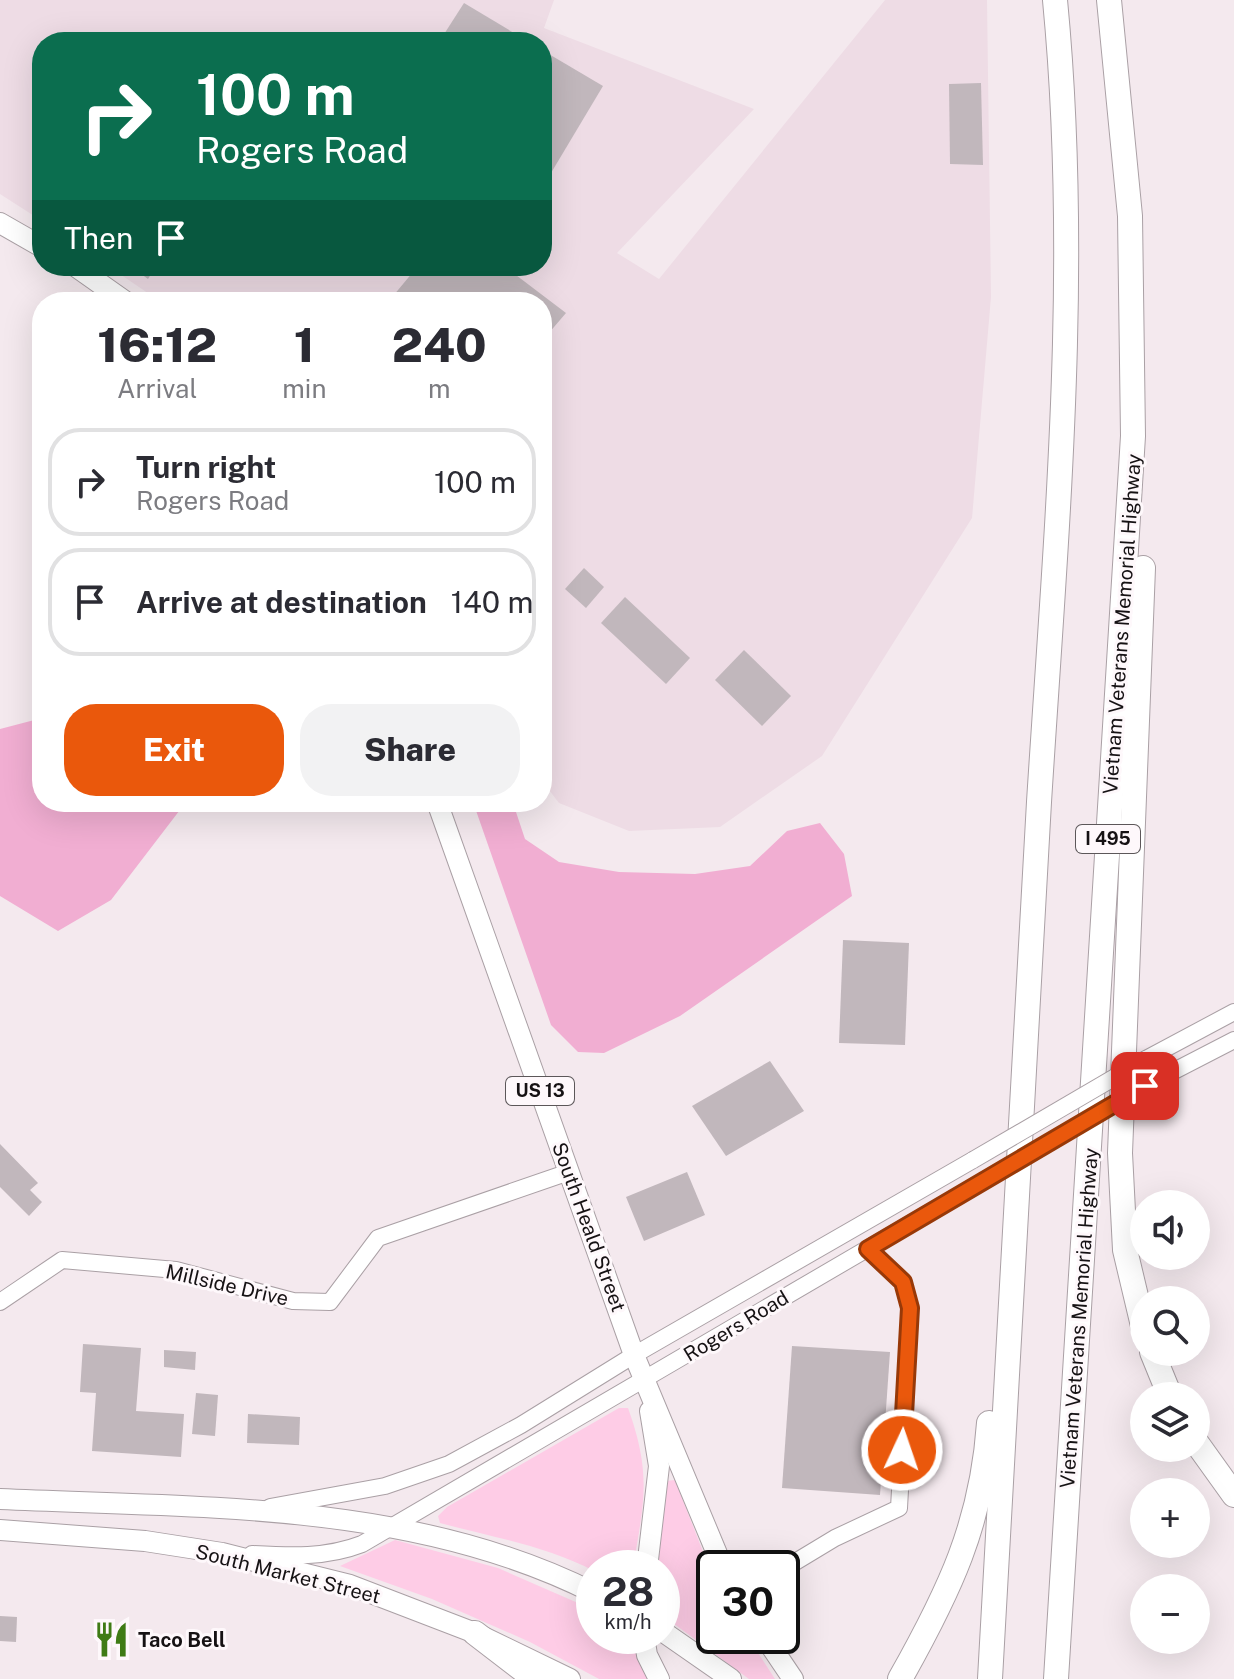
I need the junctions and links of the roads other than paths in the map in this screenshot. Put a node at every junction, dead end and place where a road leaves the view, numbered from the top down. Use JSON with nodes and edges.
{"nodes":[{"id":1,"x":1055,"y":0,"type":"edge"},
{"id":2,"x":1109,"y":0,"type":"edge"},
{"id":3,"x":0,"y":223,"type":"edge"},
{"id":4,"x":32,"y":241,"type":"edge"},
{"id":5,"x":89,"y":276,"type":"edge"},
{"id":6,"x":112,"y":292,"type":"edge"},
{"id":7,"x":1133,"y":436,"type":"junction"},
{"id":8,"x":441,"y":812,"type":"edge"},
{"id":9,"x":1234,"y":1012,"type":"edge"},
{"id":10,"x":1234,"y":1040,"type":"edge"},
{"id":11,"x":569,"y":1172,"type":"junction"},
{"id":12,"x":868,"y":1249,"type":"junction"},
{"id":13,"x":1012,"y":1254,"type":"junction"},
{"id":14,"x":1134,"y":1286,"type":"edge"},
{"id":15,"x":0,"y":1302,"type":"edge"},
{"id":16,"x":634,"y":1355,"type":"junction"},
{"id":17,"x":646,"y":1380,"type":"junction"},
{"id":18,"x":1210,"y":1462,"type":"edge"},
{"id":19,"x":1234,"y":1495,"type":"edge"},
{"id":20,"x":0,"y":1499,"type":"edge"},
{"id":21,"x":245,"y":1511,"type":"junction"},
{"id":22,"x":395,"y":1526,"type":"junction"},
{"id":23,"x":0,"y":1530,"type":"edge"},
{"id":24,"x":649,"y":1550,"type":"edge"},
{"id":25,"x":716,"y":1550,"type":"edge"},
{"id":26,"x":222,"y":1553,"type":"junction"},
{"id":27,"x":800,"y":1559,"type":"edge"},
{"id":28,"x":576,"y":1585,"type":"edge"},
{"id":29,"x":475,"y":1633,"type":"junction"},
{"id":30,"x":680,"y":1644,"type":"edge"},
{"id":31,"x":647,"y":1654,"type":"edge"},
{"id":32,"x":776,"y":1654,"type":"edge"},
{"id":33,"x":535,"y":1679,"type":"edge"},
{"id":34,"x":570,"y":1679,"type":"edge"},
{"id":35,"x":659,"y":1679,"type":"edge"},
{"id":36,"x":731,"y":1679,"type":"edge"},
{"id":37,"x":793,"y":1679,"type":"edge"},
{"id":38,"x":900,"y":1679,"type":"edge"},
{"id":39,"x":990,"y":1679,"type":"edge"},
{"id":40,"x":1056,"y":1679,"type":"edge"}],
"edges":[{"from":1,"to":13,"type":"highway"},
{"from":2,"to":7,"type":"highway","name":"Vietnam Veterans Memorial Highway","number":"I 495"},
{"from":3,"to":4,"type":"main road"},
{"from":5,"to":6,"type":"main road"},
{"from":7,"to":14,"type":"highway"},
{"from":7,"to":40,"type":"highway","name":"Vietnam Veterans Memorial Highway","number":"I 495"},
{"from":8,"to":11,"type":"main road","name":"South Heald Street","number":"US 13"},
{"from":9,"to":16,"type":"street","name":"Rogers Road","bridge":true},
{"from":10,"to":12,"type":"street","name":"Rogers Road","bridge":true},
{"from":11,"to":15,"type":"street","name":"Millside Drive"},
{"from":11,"to":16,"type":"main road","name":"South Heald Street","number":"US 13"},
{"from":12,"to":17,"type":"street","name":"Rogers Road"},
{"from":12,"to":27,"type":"street"},
{"from":13,"to":38,"type":"highway"},
{"from":13,"to":39,"type":"highway"},
{"from":16,"to":17,"type":"main road","name":"South Heald Street","number":"US 13"},
{"from":16,"to":21,"type":"street","name":"Rogers Road"},
{"from":17,"to":22,"type":"street","name":"Rogers Road"},
{"from":17,"to":24,"type":"main road","name":"South Heald Street","number":"US 13"},
{"from":17,"to":25,"type":"main road","name":"South Heald Street","number":"US 13"},
{"from":18,"to":19,"type":"highway"},
{"from":20,"to":21,"type":"main road"},
{"from":21,"to":22,"type":"main road"},
{"from":22,"to":26,"type":"street","name":"Rogers Road"},
{"from":22,"to":28,"type":"main road"},
{"from":23,"to":26,"type":"main road","name":"South Market Street"},
{"from":26,"to":29,"type":"main road","name":"South Market Street"},
{"from":29,"to":33,"type":"highway"},
{"from":29,"to":34,"type":"main road","name":"South Market Street"},
{"from":30,"to":36,"type":"main road"},
{"from":31,"to":35,"type":"main road"},
{"from":32,"to":37,"type":"main road"}]}
